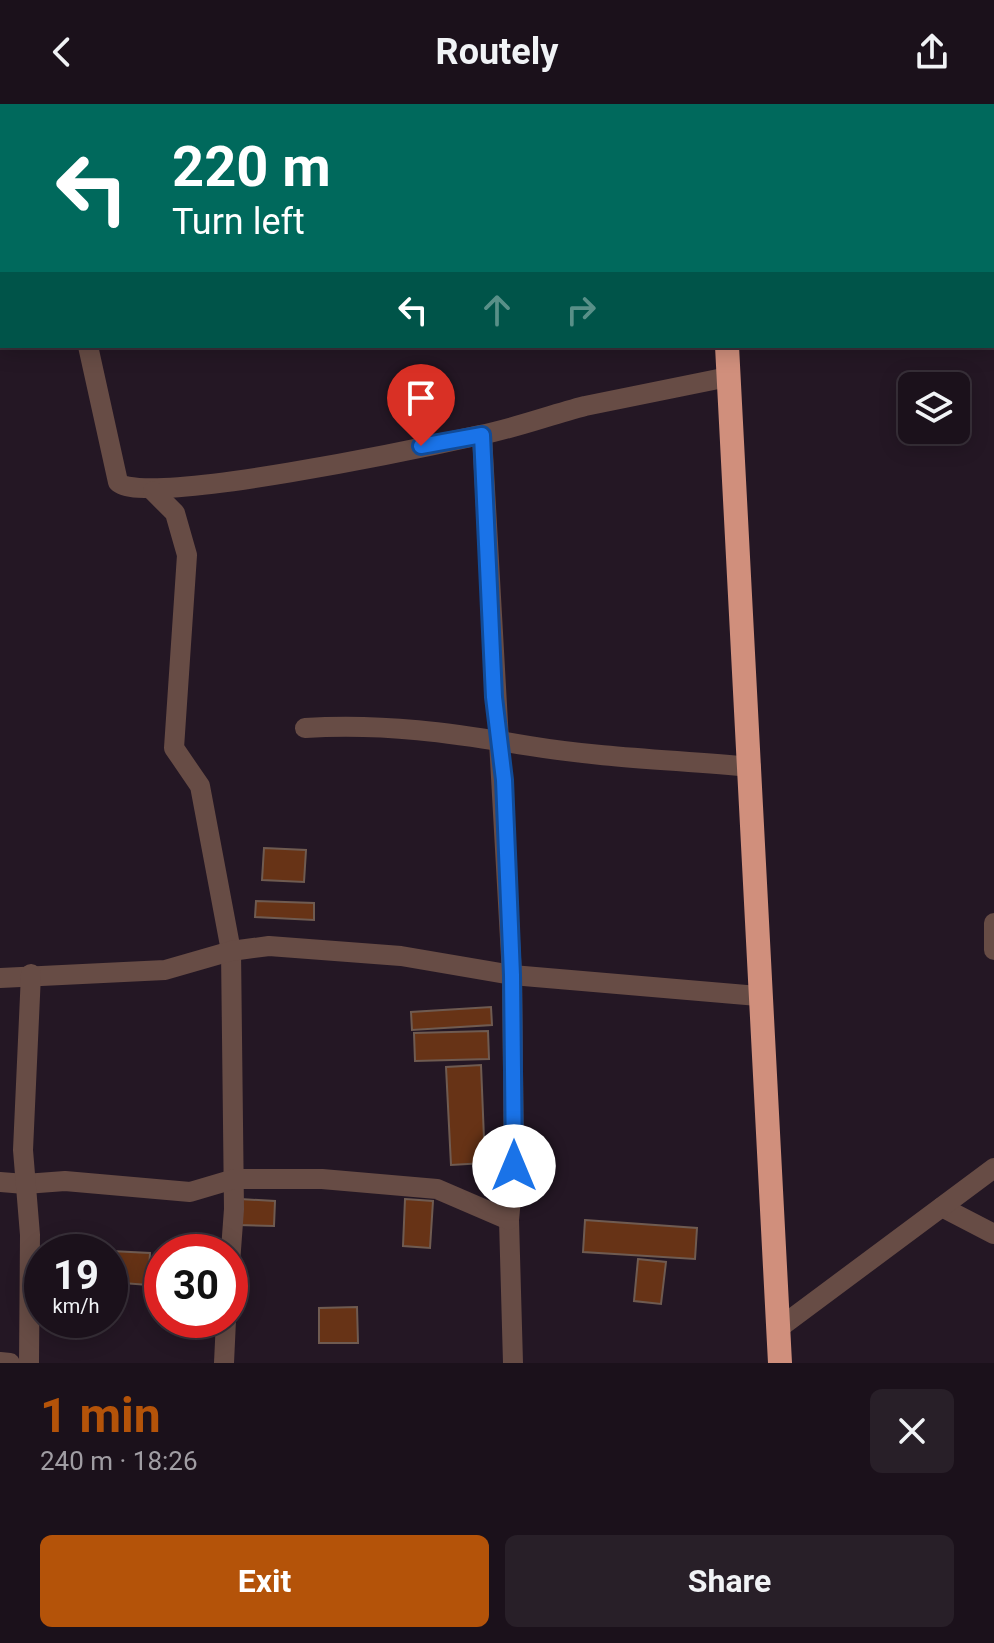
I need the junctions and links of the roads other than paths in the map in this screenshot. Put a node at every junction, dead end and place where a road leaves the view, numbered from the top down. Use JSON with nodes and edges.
{"nodes":[{"id":1,"x":88,"y":348,"type":"edge"},
{"id":2,"x":727,"y":348,"type":"edge"},
{"id":3,"x":728,"y":377,"type":"junction"},
{"id":4,"x":482,"y":435,"type":"junction"},
{"id":5,"x":153,"y":491,"type":"junction"},
{"id":6,"x":305,"y":728,"type":"dead end"},
{"id":7,"x":501,"y":740,"type":"junction"},
{"id":8,"x":751,"y":767,"type":"junction"},
{"id":9,"x":994,"y":923,"type":"edge"},
{"id":10,"x":994,"y":950,"type":"edge"},
{"id":11,"x":231,"y":951,"type":"junction"},
{"id":12,"x":31,"y":974,"type":"junction"},
{"id":13,"x":512,"y":975,"type":"junction"},
{"id":14,"x":0,"y":978,"type":"edge"},
{"id":15,"x":758,"y":996,"type":"junction"},
{"id":16,"x":994,"y":1168,"type":"edge"},
{"id":17,"x":234,"y":1179,"type":"junction"},
{"id":18,"x":0,"y":1182,"type":"edge"},
{"id":19,"x":25,"y":1184,"type":"junction"},
{"id":20,"x":942,"y":1207,"type":"junction"},
{"id":21,"x":509,"y":1220,"type":"junction"},
{"id":22,"x":231,"y":1234,"type":"edge"},
{"id":23,"x":994,"y":1234,"type":"edge"},
{"id":24,"x":779,"y":1328,"type":"junction"},
{"id":25,"x":225,"y":1338,"type":"edge"},
{"id":26,"x":0,"y":1362,"type":"edge"},
{"id":27,"x":10,"y":1363,"type":"edge"},
{"id":28,"x":29,"y":1363,"type":"edge"},
{"id":29,"x":224,"y":1363,"type":"edge"},
{"id":30,"x":513,"y":1363,"type":"edge"},
{"id":31,"x":780,"y":1363,"type":"edge"}],
"edges":[{"from":1,"to":5,"type":"street"},
{"from":2,"to":3,"type":"highway"},
{"from":3,"to":4,"type":"street"},
{"from":3,"to":8,"type":"highway"},
{"from":4,"to":5,"type":"street"},
{"from":4,"to":7,"type":"street"},
{"from":5,"to":11,"type":"street"},
{"from":6,"to":7,"type":"street"},
{"from":7,"to":8,"type":"street"},
{"from":7,"to":13,"type":"street"},
{"from":8,"to":15,"type":"highway"},
{"from":9,"to":10,"type":"street"},
{"from":11,"to":12,"type":"street"},
{"from":11,"to":13,"type":"street"},
{"from":11,"to":17,"type":"street"},
{"from":12,"to":14,"type":"street"},
{"from":12,"to":19,"type":"street"},
{"from":13,"to":15,"type":"street"},
{"from":13,"to":21,"type":"street"},
{"from":15,"to":24,"type":"highway"},
{"from":16,"to":20,"type":"street"},
{"from":17,"to":19,"type":"street"},
{"from":17,"to":21,"type":"street"},
{"from":17,"to":22,"type":"street"},
{"from":18,"to":19,"type":"street"},
{"from":19,"to":28,"type":"street"},
{"from":20,"to":23,"type":"street"},
{"from":20,"to":24,"type":"street"},
{"from":21,"to":30,"type":"street"},
{"from":24,"to":31,"type":"highway"},
{"from":25,"to":29,"type":"street"},
{"from":26,"to":27,"type":"street"}]}
